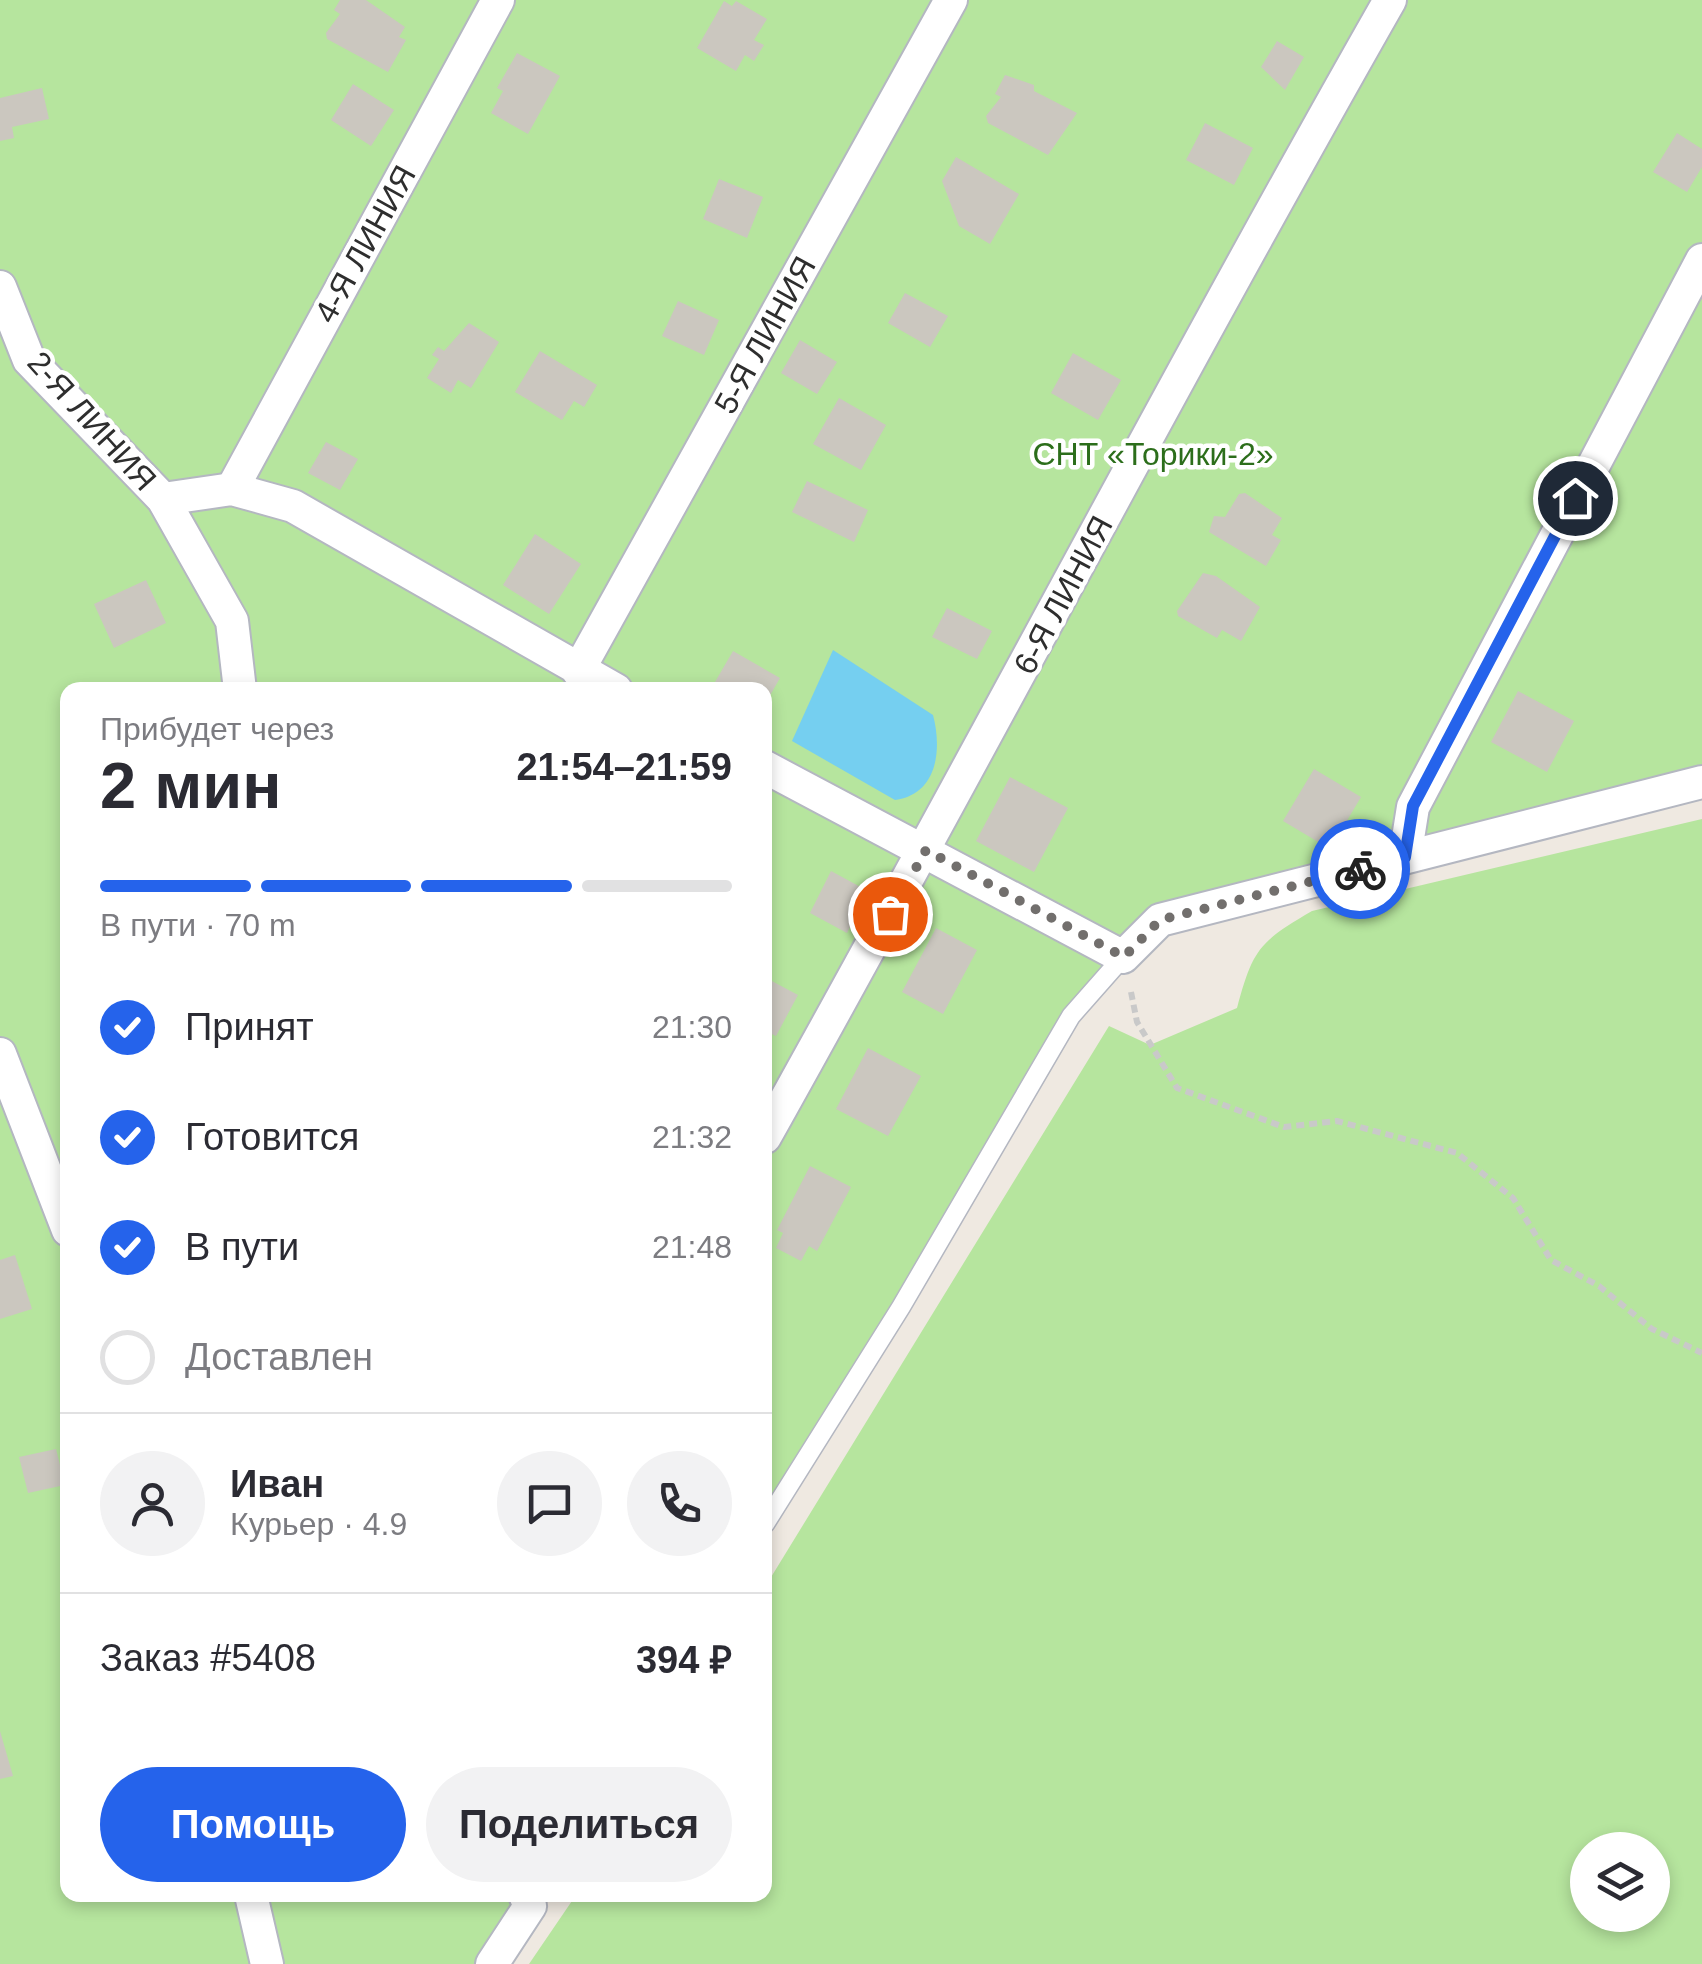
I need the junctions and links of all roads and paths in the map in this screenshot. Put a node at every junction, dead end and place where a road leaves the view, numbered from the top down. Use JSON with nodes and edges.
{"nodes":[{"id":1,"x":498,"y":0,"type":"edge"},
{"id":2,"x":951,"y":0,"type":"edge"},
{"id":3,"x":1390,"y":0,"type":"edge"},
{"id":4,"x":1702,"y":260,"type":"edge"},
{"id":5,"x":0,"y":287,"type":"edge"},
{"id":6,"x":232,"y":488,"type":"junction"},
{"id":7,"x":163,"y":499,"type":"junction"},
{"id":8,"x":578,"y":670,"type":"junction"},
{"id":9,"x":239,"y":682,"type":"edge"},
{"id":10,"x":601,"y":682,"type":"edge"},
{"id":11,"x":772,"y":771,"type":"edge"},
{"id":12,"x":1702,"y":782,"type":"edge"},
{"id":13,"x":926,"y":850,"type":"junction"},
{"id":14,"x":1405,"y":857,"type":"junction"},
{"id":15,"x":1124,"y":957,"type":"junction"},
{"id":16,"x":0,"y":1054,"type":"edge"},
{"id":17,"x":772,"y":1125,"type":"edge"},
{"id":18,"x":60,"y":1209,"type":"edge"},
{"id":19,"x":1702,"y":1353,"type":"edge"},
{"id":20,"x":772,"y":1513,"type":"edge"},
{"id":21,"x":254,"y":1902,"type":"edge"},
{"id":22,"x":528,"y":1902,"type":"edge"},
{"id":23,"x":267,"y":1964,"type":"edge"},
{"id":24,"x":492,"y":1964,"type":"edge"}],
"edges":[{"from":1,"to":6,"type":"street","name":"4-Я ЛИНИЯ"},
{"from":2,"to":8,"type":"street","name":"5-Я ЛИНИЯ"},
{"from":3,"to":13,"type":"street","name":"6-Я ЛИНИЯ"},
{"from":4,"to":14,"type":"street"},
{"from":5,"to":7,"type":"street","name":"2-Я ЛИНИЯ"},
{"from":6,"to":7,"type":"street"},
{"from":6,"to":8,"type":"street"},
{"from":7,"to":9,"type":"street","name":"2-Я ЛИНИЯ"},
{"from":8,"to":10,"type":"street"},
{"from":11,"to":13,"type":"street"},
{"from":12,"to":14,"type":"street"},
{"from":13,"to":15,"type":"street"},
{"from":13,"to":17,"type":"street","name":"6-Я ЛИНИЯ"},
{"from":14,"to":15,"type":"street"},
{"from":15,"to":19,"type":"path"},
{"from":15,"to":20,"type":"lane"},
{"from":16,"to":18,"type":"street"},
{"from":21,"to":23,"type":"street"},
{"from":22,"to":24,"type":"street"}]}
